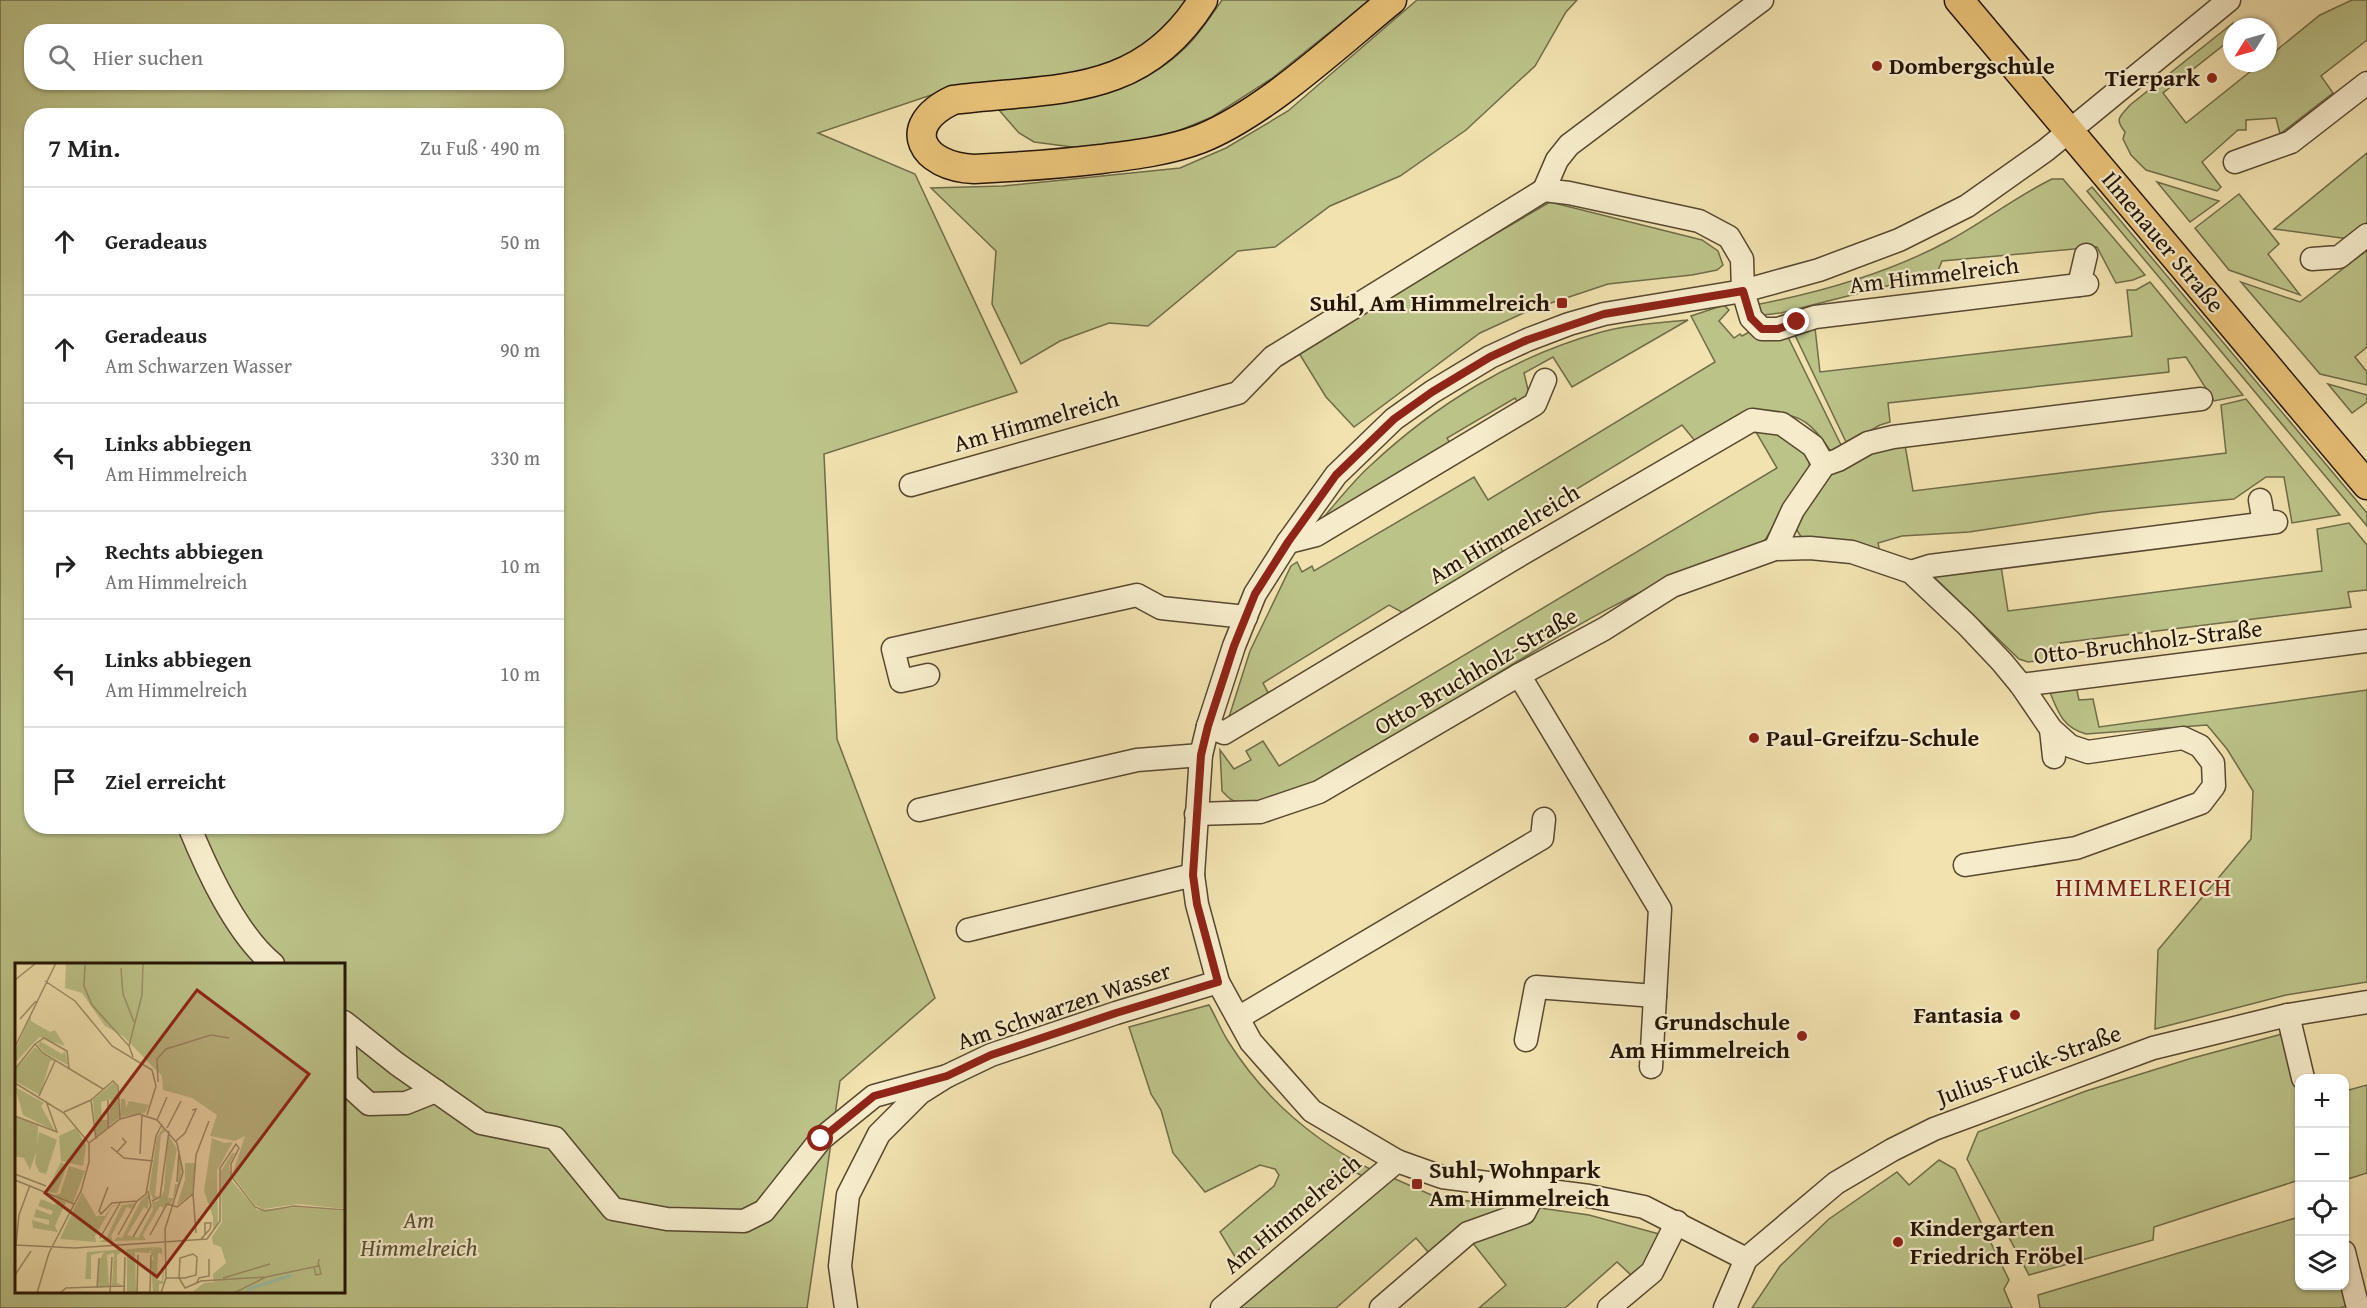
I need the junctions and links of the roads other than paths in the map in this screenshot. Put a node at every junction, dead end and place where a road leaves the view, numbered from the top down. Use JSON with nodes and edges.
{"nodes":[{"id":1,"x":1203,"y":0,"type":"edge"},
{"id":2,"x":1392,"y":0,"type":"edge"},
{"id":3,"x":1762,"y":0,"type":"edge"},
{"id":4,"x":1959,"y":0,"type":"edge"},
{"id":5,"x":2229,"y":0,"type":"edge"},
{"id":6,"x":2367,"y":82,"type":"edge"},
{"id":7,"x":2069,"y":131,"type":"junction"},
{"id":8,"x":2235,"y":162,"type":"dead end"},
{"id":9,"x":1544,"y":190,"type":"junction"},
{"id":10,"x":2367,"y":236,"type":"edge"},
{"id":11,"x":2086,"y":255,"type":"dead end"},
{"id":12,"x":2312,"y":259,"type":"dead end"},
{"id":13,"x":1743,"y":291,"type":"junction"},
{"id":14,"x":1545,"y":380,"type":"dead end"},
{"id":15,"x":2192,"y":395,"type":"dead end"},
{"id":16,"x":1824,"y":465,"type":"junction"},
{"id":17,"x":911,"y":485,"type":"dead end"},
{"id":18,"x":2367,"y":485,"type":"edge"},
{"id":19,"x":2260,"y":500,"type":"dead end"},
{"id":20,"x":1288,"y":542,"type":"junction"},
{"id":21,"x":1775,"y":549,"type":"junction"},
{"id":22,"x":1911,"y":572,"type":"junction"},
{"id":23,"x":1246,"y":617,"type":"junction"},
{"id":24,"x":2367,"y":641,"type":"edge"},
{"id":25,"x":928,"y":675,"type":"dead end"},
{"id":26,"x":1519,"y":675,"type":"junction"},
{"id":27,"x":2021,"y":685,"type":"junction"},
{"id":28,"x":1208,"y":726,"type":"junction"},
{"id":29,"x":2051,"y":729,"type":"junction"},
{"id":30,"x":1201,"y":755,"type":"junction"},
{"id":31,"x":2054,"y":758,"type":"dead end"},
{"id":32,"x":919,"y":810,"type":"dead end"},
{"id":33,"x":1196,"y":814,"type":"junction"},
{"id":34,"x":1544,"y":819,"type":"dead end"},
{"id":35,"x":192,"y":834,"type":"edge"},
{"id":36,"x":1965,"y":865,"type":"dead end"},
{"id":37,"x":1193,"y":875,"type":"junction"},
{"id":38,"x":968,"y":930,"type":"dead end"},
{"id":39,"x":272,"y":963,"type":"edge"},
{"id":40,"x":1218,"y":982,"type":"junction"},
{"id":41,"x":1655,"y":996,"type":"junction"},
{"id":42,"x":2367,"y":1002,"type":"edge"},
{"id":43,"x":2288,"y":1015,"type":"junction"},
{"id":44,"x":1238,"y":1018,"type":"junction"},
{"id":45,"x":345,"y":1023,"type":"edge"},
{"id":46,"x":1526,"y":1040,"type":"dead end"},
{"id":47,"x":345,"y":1052,"type":"edge"},
{"id":48,"x":1652,"y":1067,"type":"dead end"},
{"id":49,"x":2302,"y":1074,"type":"edge"},
{"id":50,"x":947,"y":1076,"type":"junction"},
{"id":51,"x":435,"y":1092,"type":"junction"},
{"id":52,"x":1397,"y":1161,"type":"junction"},
{"id":53,"x":1536,"y":1190,"type":"junction"},
{"id":54,"x":1677,"y":1222,"type":"junction"},
{"id":55,"x":1746,"y":1259,"type":"junction"},
{"id":56,"x":2349,"y":1272,"type":"edge"},
{"id":57,"x":846,"y":1308,"type":"edge"},
{"id":58,"x":1222,"y":1308,"type":"edge"},
{"id":59,"x":1380,"y":1308,"type":"edge"},
{"id":60,"x":1609,"y":1308,"type":"edge"},
{"id":61,"x":1725,"y":1308,"type":"edge"},
{"id":62,"x":2358,"y":1308,"type":"edge"}],
"edges":[{"from":1,"to":2,"type":"main road"},
{"from":3,"to":9,"type":"street"},
{"from":4,"to":7,"type":"main road","name":"Ilmenauer Straße"},
{"from":5,"to":7,"type":"street","name":"Am Himmelreich"},
{"from":6,"to":8,"type":"street"},
{"from":7,"to":13,"type":"street","name":"Am Himmelreich"},
{"from":7,"to":18,"type":"main road","name":"Ilmenauer Straße"},
{"from":9,"to":13,"type":"street","name":"Am Himmelreich"},
{"from":9,"to":17,"type":"street","name":"Am Himmelreich"},
{"from":10,"to":12,"type":"street"},
{"from":11,"to":13,"type":"street","name":"Am Himmelreich"},
{"from":13,"to":20,"type":"street","name":"Am Himmelreich"},
{"from":14,"to":20,"type":"street"},
{"from":15,"to":16,"type":"street"},
{"from":16,"to":21,"type":"street"},
{"from":16,"to":28,"type":"street","name":"Am Himmelreich"},
{"from":19,"to":22,"type":"street"},
{"from":20,"to":23,"type":"street","name":"Am Himmelreich"},
{"from":21,"to":22,"type":"street","name":"Otto-Bruchholz-Straße"},
{"from":21,"to":26,"type":"street","name":"Otto-Bruchholz-Straße"},
{"from":22,"to":27,"type":"street","name":"Otto-Bruchholz-Straße"},
{"from":23,"to":25,"type":"street"},
{"from":23,"to":28,"type":"street","name":"Am Himmelreich"},
{"from":24,"to":27,"type":"street","name":"Otto-Bruchholz-Straße"},
{"from":26,"to":33,"type":"street","name":"Otto-Bruchholz-Straße"},
{"from":26,"to":41,"type":"street"},
{"from":27,"to":29,"type":"street"},
{"from":28,"to":30,"type":"street","name":"Am Himmelreich"},
{"from":29,"to":31,"type":"street"},
{"from":29,"to":36,"type":"street"},
{"from":30,"to":32,"type":"street"},
{"from":30,"to":33,"type":"street","name":"Am Himmelreich"},
{"from":33,"to":37,"type":"street","name":"Am Himmelreich"},
{"from":34,"to":44,"type":"street"},
{"from":35,"to":39,"type":"street"},
{"from":37,"to":38,"type":"street"},
{"from":37,"to":40,"type":"street","name":"Am Himmelreich"},
{"from":40,"to":44,"type":"street","name":"Am Himmelreich"},
{"from":40,"to":50,"type":"street","name":"Am Schwarzen Wasser"},
{"from":41,"to":46,"type":"street"},
{"from":41,"to":48,"type":"street"},
{"from":42,"to":43,"type":"street","name":"Julius-Fucik-Straße"},
{"from":43,"to":49,"type":"street"},
{"from":43,"to":55,"type":"street","name":"Julius-Fucik-Straße"},
{"from":44,"to":52,"type":"street","name":"Am Himmelreich"},
{"from":45,"to":51,"type":"street"},
{"from":47,"to":51,"type":"street"},
{"from":50,"to":51,"type":"street"},
{"from":50,"to":57,"type":"street","name":"Am Schwarzen Wasser"},
{"from":52,"to":53,"type":"street","name":"Am Himmelreich"},
{"from":52,"to":58,"type":"street","name":"Am Himmelreich"},
{"from":53,"to":54,"type":"street","name":"Am Himmelreich"},
{"from":53,"to":59,"type":"street"},
{"from":54,"to":55,"type":"street","name":"Am Himmelreich"},
{"from":54,"to":60,"type":"street"},
{"from":55,"to":61,"type":"street"},
{"from":56,"to":62,"type":"street"}]}
